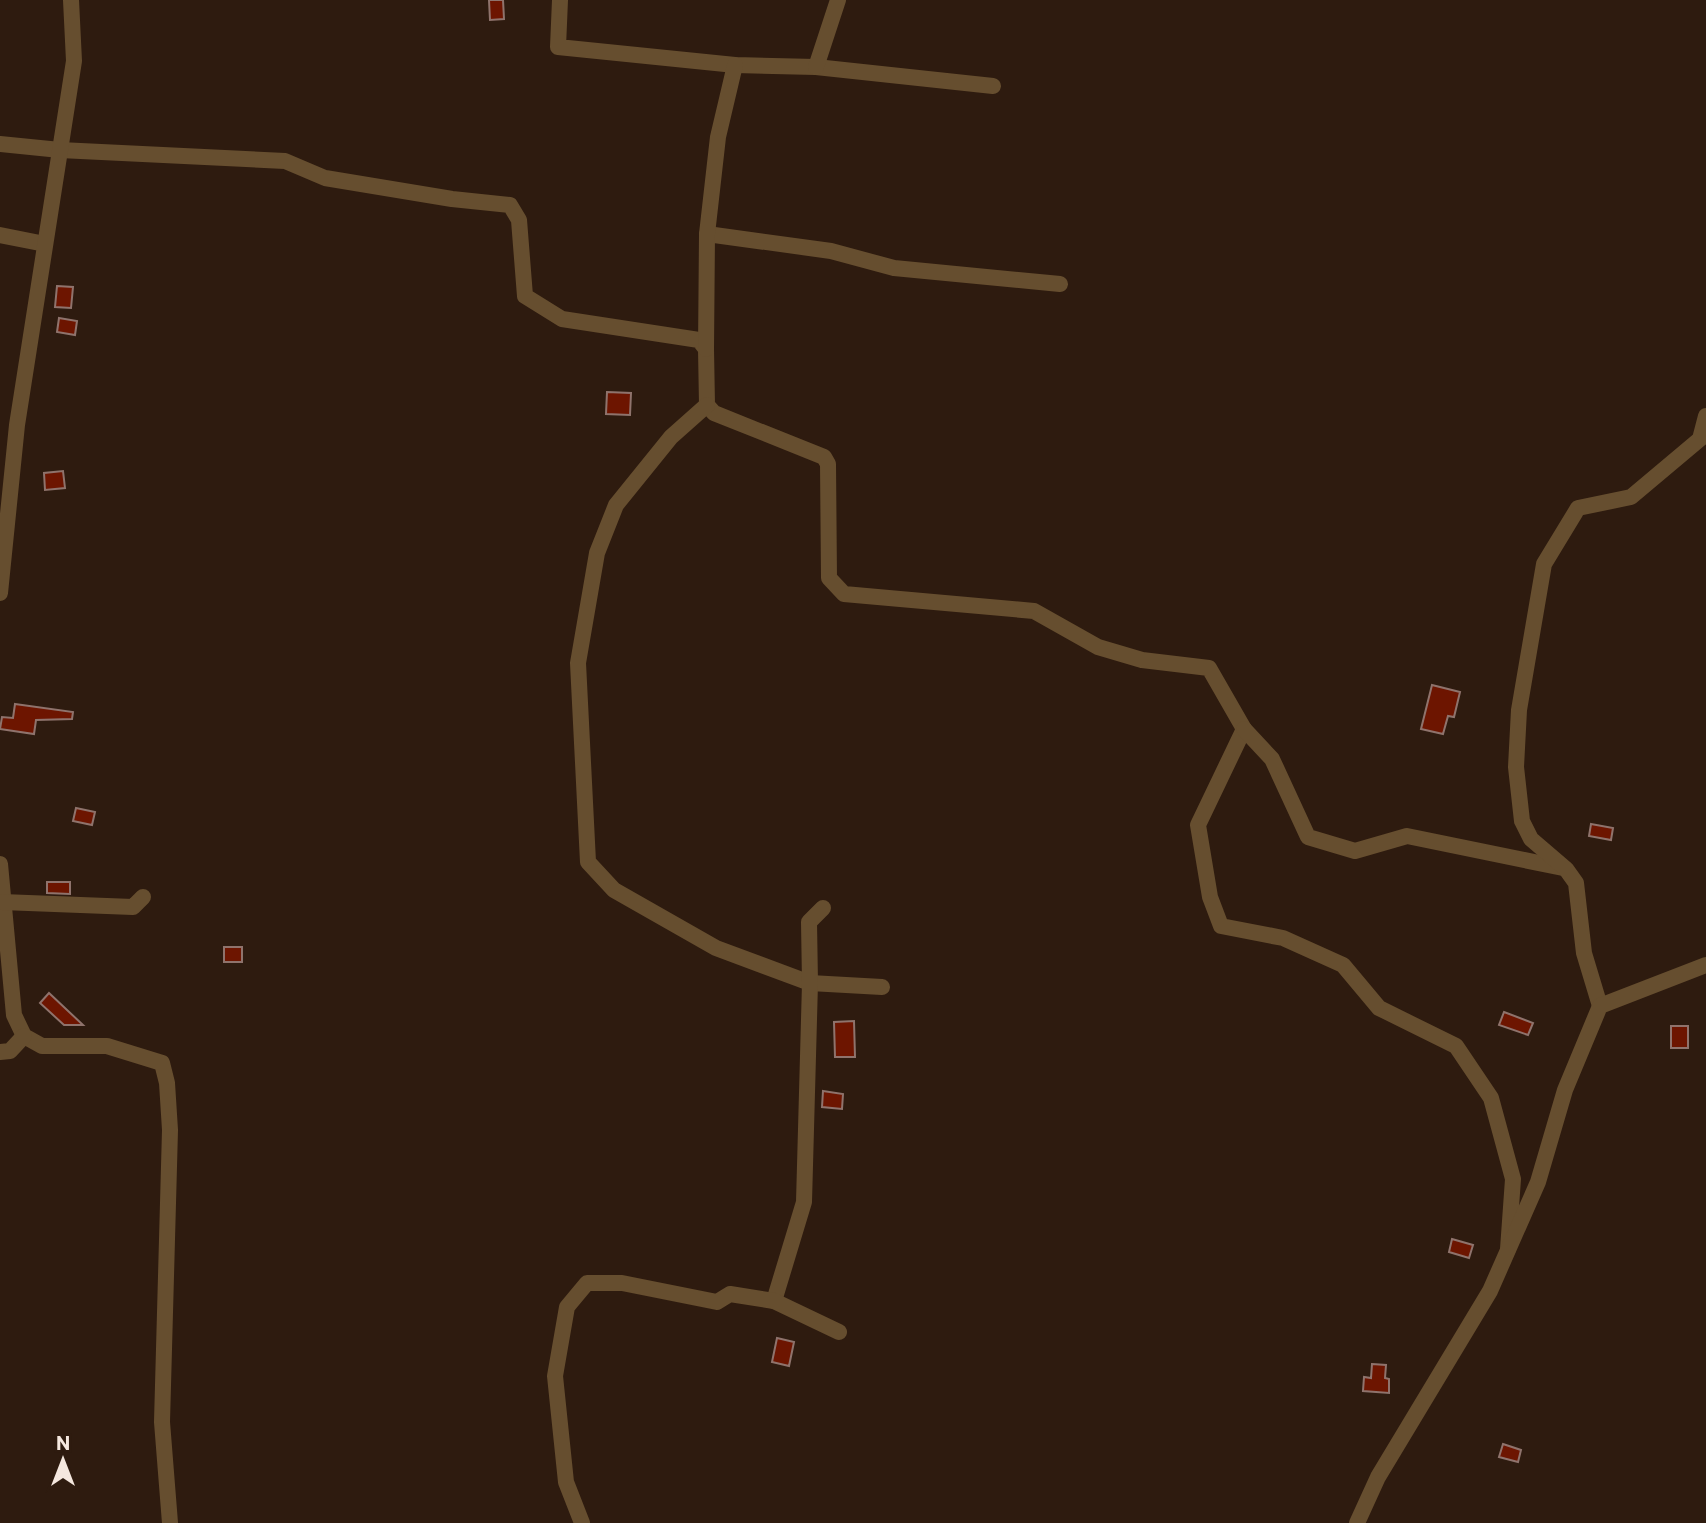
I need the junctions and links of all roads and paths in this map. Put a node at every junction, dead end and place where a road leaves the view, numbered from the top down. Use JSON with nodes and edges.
{"nodes":[{"id":1,"x":71,"y":0,"type":"edge"},
{"id":2,"x":560,"y":0,"type":"edge"},
{"id":3,"x":838,"y":0,"type":"edge"},
{"id":4,"x":735,"y":65,"type":"junction"},
{"id":5,"x":816,"y":67,"type":"junction"},
{"id":6,"x":993,"y":86,"type":"dead end"},
{"id":7,"x":0,"y":144,"type":"edge"},
{"id":8,"x":60,"y":150,"type":"junction"},
{"id":9,"x":707,"y":234,"type":"junction"},
{"id":10,"x":0,"y":235,"type":"edge"},
{"id":11,"x":45,"y":244,"type":"junction"},
{"id":12,"x":1060,"y":284,"type":"dead end"},
{"id":13,"x":706,"y":349,"type":"junction"},
{"id":14,"x":707,"y":405,"type":"junction"},
{"id":15,"x":1706,"y":416,"type":"edge"},
{"id":16,"x":0,"y":425,"type":"edge"},
{"id":17,"x":17,"y":425,"type":"junction"},
{"id":18,"x":0,"y":593,"type":"edge"},
{"id":19,"x":1244,"y":729,"type":"junction"},
{"id":20,"x":0,"y":864,"type":"edge"},
{"id":21,"x":1566,"y":869,"type":"junction"},
{"id":22,"x":143,"y":897,"type":"dead end"},
{"id":23,"x":2,"y":902,"type":"junction"},
{"id":24,"x":823,"y":908,"type":"dead end"},
{"id":25,"x":1706,"y":965,"type":"edge"},
{"id":26,"x":810,"y":983,"type":"junction"},
{"id":27,"x":882,"y":987,"type":"dead end"},
{"id":28,"x":1600,"y":1006,"type":"junction"},
{"id":29,"x":24,"y":1036,"type":"junction"},
{"id":30,"x":0,"y":1052,"type":"edge"},
{"id":31,"x":1508,"y":1250,"type":"junction"},
{"id":32,"x":774,"y":1301,"type":"junction"},
{"id":33,"x":839,"y":1332,"type":"dead end"},
{"id":34,"x":170,"y":1523,"type":"edge"},
{"id":35,"x":582,"y":1523,"type":"edge"},
{"id":36,"x":1357,"y":1523,"type":"edge"}],
"edges":[{"from":1,"to":8,"type":"street"},
{"from":2,"to":4,"type":"street"},
{"from":3,"to":5,"type":"street"},
{"from":4,"to":5,"type":"street"},
{"from":4,"to":9,"type":"street"},
{"from":5,"to":6,"type":"street"},
{"from":7,"to":8,"type":"street"},
{"from":8,"to":11,"type":"street"},
{"from":8,"to":13,"type":"street"},
{"from":9,"to":12,"type":"street"},
{"from":9,"to":13,"type":"street"},
{"from":10,"to":11,"type":"street"},
{"from":11,"to":17,"type":"street"},
{"from":13,"to":14,"type":"street"},
{"from":14,"to":19,"type":"street"},
{"from":14,"to":26,"type":"street"},
{"from":15,"to":21,"type":"street"},
{"from":16,"to":17,"type":"street"},
{"from":17,"to":18,"type":"street"},
{"from":19,"to":21,"type":"street"},
{"from":19,"to":31,"type":"street"},
{"from":20,"to":23,"type":"street"},
{"from":21,"to":28,"type":"street"},
{"from":22,"to":23,"type":"street"},
{"from":23,"to":29,"type":"street"},
{"from":24,"to":26,"type":"street"},
{"from":25,"to":28,"type":"street"},
{"from":26,"to":27,"type":"street"},
{"from":26,"to":32,"type":"street"},
{"from":28,"to":31,"type":"street"},
{"from":29,"to":30,"type":"street"},
{"from":29,"to":34,"type":"street"},
{"from":31,"to":36,"type":"street"},
{"from":32,"to":33,"type":"street"},
{"from":32,"to":35,"type":"street"}]}
